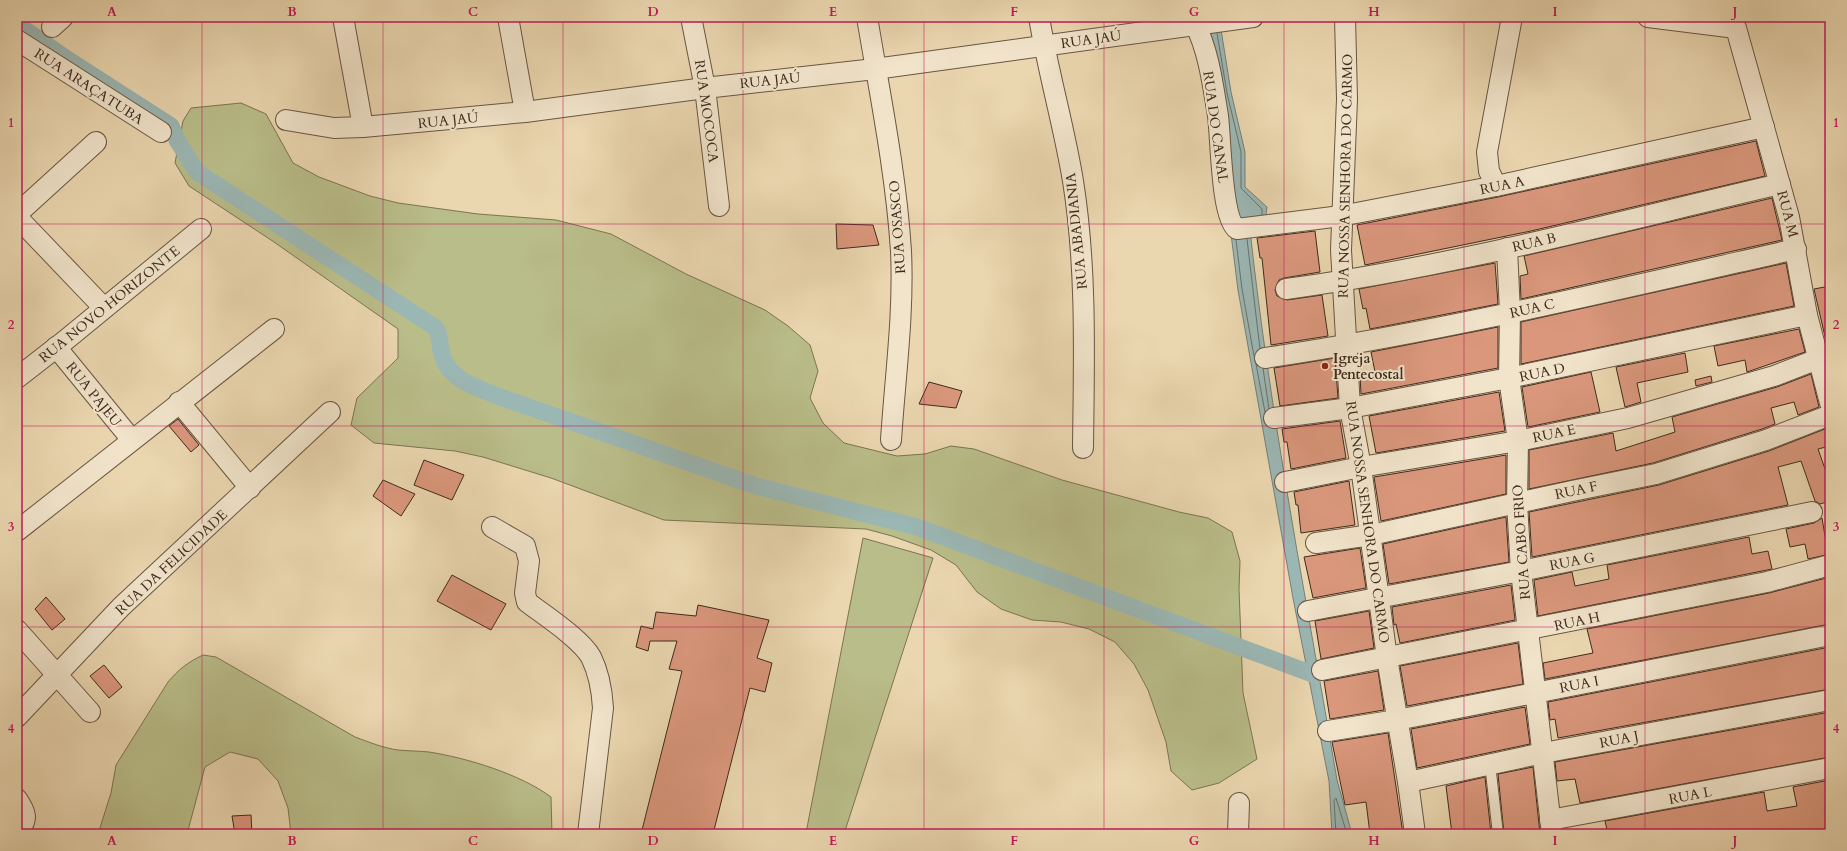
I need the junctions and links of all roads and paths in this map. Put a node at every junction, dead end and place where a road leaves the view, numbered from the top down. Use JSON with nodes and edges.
{"nodes":[{"id":1,"x":343,"y":17,"type":"edge"},
{"id":2,"x":508,"y":17,"type":"edge"},
{"id":3,"x":691,"y":17,"type":"edge"},
{"id":4,"x":866,"y":17,"type":"edge"},
{"id":5,"x":1039,"y":17,"type":"edge"},
{"id":6,"x":1253,"y":17,"type":"edge"},
{"id":7,"x":1345,"y":17,"type":"edge"},
{"id":8,"x":1512,"y":17,"type":"edge"},
{"id":9,"x":1648,"y":17,"type":"edge"},
{"id":10,"x":1199,"y":24,"type":"junction"},
{"id":11,"x":17,"y":40,"type":"edge"},
{"id":12,"x":1046,"y":46,"type":"junction"},
{"id":13,"x":875,"y":69,"type":"junction"},
{"id":14,"x":705,"y":88,"type":"junction"},
{"id":15,"x":526,"y":112,"type":"junction"},
{"id":16,"x":286,"y":120,"type":"dead end"},
{"id":17,"x":1764,"y":127,"type":"junction"},
{"id":18,"x":363,"y":128,"type":"junction"},
{"id":19,"x":161,"y":132,"type":"dead end"},
{"id":20,"x":96,"y":142,"type":"dead end"},
{"id":21,"x":1780,"y":184,"type":"junction"},
{"id":22,"x":1496,"y":186,"type":"junction"},
{"id":23,"x":719,"y":206,"type":"dead end"},
{"id":24,"x":17,"y":216,"type":"edge"},
{"id":25,"x":1341,"y":216,"type":"junction"},
{"id":26,"x":200,"y":229,"type":"dead end"},
{"id":27,"x":1244,"y":229,"type":"joint"},
{"id":28,"x":1507,"y":248,"type":"junction"},
{"id":29,"x":1796,"y":249,"type":"junction"},
{"id":30,"x":1342,"y":282,"type":"junction"},
{"id":31,"x":1286,"y":289,"type":"dead end"},
{"id":32,"x":104,"y":308,"type":"junction"},
{"id":33,"x":1510,"y":313,"type":"junction"},
{"id":34,"x":1807,"y":315,"type":"junction"},
{"id":35,"x":274,"y":329,"type":"dead end"},
{"id":36,"x":1345,"y":346,"type":"junction"},
{"id":37,"x":56,"y":348,"type":"junction"},
{"id":38,"x":1265,"y":358,"type":"dead end"},
{"id":39,"x":1818,"y":359,"type":"junction"},
{"id":40,"x":17,"y":378,"type":"edge"},
{"id":41,"x":1510,"y":378,"type":"junction"},
{"id":42,"x":179,"y":402,"type":"junction"},
{"id":43,"x":1830,"y":404,"type":"edge"},
{"id":44,"x":1350,"y":408,"type":"junction"},
{"id":45,"x":330,"y":412,"type":"dead end"},
{"id":46,"x":1830,"y":415,"type":"edge"},
{"id":47,"x":1274,"y":418,"type":"dead end"},
{"id":48,"x":132,"y":440,"type":"junction"},
{"id":49,"x":891,"y":440,"type":"dead end"},
{"id":50,"x":1518,"y":441,"type":"junction"},
{"id":51,"x":1083,"y":448,"type":"dead end"},
{"id":52,"x":1361,"y":467,"type":"junction"},
{"id":53,"x":1285,"y":482,"type":"dead end"},
{"id":54,"x":250,"y":488,"type":"junction"},
{"id":55,"x":1517,"y":503,"type":"junction"},
{"id":56,"x":1812,"y":512,"type":"dead end"},
{"id":57,"x":492,"y":527,"type":"dead end"},
{"id":58,"x":17,"y":531,"type":"edge"},
{"id":59,"x":1371,"y":535,"type":"junction"},
{"id":60,"x":1316,"y":543,"type":"dead end"},
{"id":61,"x":1830,"y":565,"type":"edge"},
{"id":62,"x":1521,"y":571,"type":"junction"},
{"id":63,"x":1380,"y":596,"type":"junction"},
{"id":64,"x":1308,"y":611,"type":"dead end"},
{"id":65,"x":17,"y":630,"type":"edge"},
{"id":66,"x":1528,"y":631,"type":"junction"},
{"id":67,"x":1830,"y":635,"type":"edge"},
{"id":68,"x":1387,"y":658,"type":"junction"},
{"id":69,"x":1322,"y":670,"type":"dead end"},
{"id":70,"x":58,"y":676,"type":"junction"},
{"id":71,"x":1536,"y":692,"type":"junction"},
{"id":72,"x":1830,"y":700,"type":"edge"},
{"id":73,"x":90,"y":712,"type":"dead end"},
{"id":74,"x":17,"y":717,"type":"edge"},
{"id":75,"x":1397,"y":720,"type":"junction"},
{"id":76,"x":1328,"y":731,"type":"dead end"},
{"id":77,"x":1543,"y":753,"type":"junction"},
{"id":78,"x":1490,"y":764,"type":"junction"},
{"id":79,"x":1830,"y":768,"type":"edge"},
{"id":80,"x":1408,"y":782,"type":"junction"},
{"id":81,"x":17,"y":799,"type":"edge"},
{"id":82,"x":1239,"y":803,"type":"dead end"},
{"id":83,"x":1551,"y":827,"type":"edge"},
{"id":84,"x":18,"y":834,"type":"edge"},
{"id":85,"x":588,"y":834,"type":"edge"},
{"id":86,"x":1238,"y":834,"type":"edge"},
{"id":87,"x":1415,"y":834,"type":"edge"},
{"id":88,"x":1498,"y":834,"type":"edge"}],
"edges":[{"from":1,"to":18,"type":"street"},
{"from":2,"to":15,"type":"street"},
{"from":3,"to":14,"type":"street","name":"RUA MOCOCA"},
{"from":4,"to":13,"type":"street","name":"RUA OSASCO"},
{"from":5,"to":12,"type":"street","name":"RUA ABADIANIA"},
{"from":6,"to":10,"type":"street","name":"RUA JAÚ"},
{"from":7,"to":25,"type":"street","name":"RUA NOSSA SENHORA DO CARMO"},
{"from":8,"to":22,"type":"street"},
{"from":9,"to":17,"type":"street","name":"RUA M"},
{"from":10,"to":12,"type":"street","name":"RUA JAÚ"},
{"from":10,"to":27,"type":"street","name":"RUA DO CANAL"},
{"from":11,"to":19,"type":"street","name":"RUA ARAÇATUBA"},
{"from":12,"to":13,"type":"street","name":"RUA JAÚ"},
{"from":12,"to":51,"type":"street","name":"RUA ABADIANIA"},
{"from":13,"to":14,"type":"street","name":"RUA JAÚ"},
{"from":13,"to":49,"type":"street","name":"RUA OSASCO"},
{"from":14,"to":15,"type":"street","name":"RUA JAÚ"},
{"from":14,"to":23,"type":"street","name":"RUA MOCOCA"},
{"from":15,"to":18,"type":"street","name":"RUA JAÚ"},
{"from":16,"to":18,"type":"street","name":"RUA JAÚ"},
{"from":17,"to":21,"type":"street","name":"RUA M"},
{"from":17,"to":22,"type":"street","name":"RUA A"},
{"from":20,"to":24,"type":"street"},
{"from":21,"to":28,"type":"street","name":"RUA B"},
{"from":21,"to":29,"type":"street","name":"RUA M"},
{"from":22,"to":25,"type":"street","name":"RUA A"},
{"from":24,"to":32,"type":"street"},
{"from":25,"to":27,"type":"street","name":"RUA A"},
{"from":25,"to":30,"type":"street","name":"RUA NOSSA SENHORA DO CARMO"},
{"from":26,"to":32,"type":"street","name":"RUA NOVO HORIZONTE"},
{"from":28,"to":30,"type":"street","name":"RUA B"},
{"from":28,"to":33,"type":"street","name":"RUA CABO FRIO"},
{"from":29,"to":33,"type":"street","name":"RUA C"},
{"from":29,"to":34,"type":"street","name":"RUA M"},
{"from":30,"to":31,"type":"street","name":"RUA B"},
{"from":30,"to":36,"type":"street","name":"RUA NOSSA SENHORA DO CARMO"},
{"from":32,"to":37,"type":"street","name":"RUA NOVO HORIZONTE"},
{"from":33,"to":36,"type":"street","name":"RUA C"},
{"from":33,"to":41,"type":"street","name":"RUA CABO FRIO"},
{"from":34,"to":39,"type":"street","name":"RUA M"},
{"from":34,"to":41,"type":"street","name":"RUA D"},
{"from":35,"to":42,"type":"street"},
{"from":36,"to":38,"type":"street","name":"RUA C"},
{"from":36,"to":44,"type":"street","name":"RUA NOSSA SENHORA DO CARMO"},
{"from":37,"to":40,"type":"street","name":"RUA NOVO HORIZONTE"},
{"from":37,"to":48,"type":"street","name":"RUA PAJEU"},
{"from":39,"to":43,"type":"street","name":"RUA M"},
{"from":39,"to":50,"type":"street","name":"RUA E"},
{"from":41,"to":44,"type":"street","name":"RUA D"},
{"from":41,"to":50,"type":"street","name":"RUA CABO FRIO"},
{"from":42,"to":48,"type":"street"},
{"from":42,"to":54,"type":"street"},
{"from":44,"to":47,"type":"street","name":"RUA D"},
{"from":44,"to":52,"type":"street","name":"RUA NOSSA SENHORA DO CARMO"},
{"from":45,"to":54,"type":"street","name":"RUA DA FELICIDADE"},
{"from":46,"to":55,"type":"street","name":"RUA F"},
{"from":48,"to":58,"type":"street"},
{"from":50,"to":52,"type":"street","name":"RUA E"},
{"from":50,"to":55,"type":"street","name":"RUA CABO FRIO"},
{"from":52,"to":53,"type":"street","name":"RUA E"},
{"from":52,"to":59,"type":"street","name":"RUA NOSSA SENHORA DO CARMO"},
{"from":54,"to":70,"type":"street","name":"RUA DA FELICIDADE"},
{"from":55,"to":59,"type":"street","name":"RUA F"},
{"from":55,"to":62,"type":"street","name":"RUA CABO FRIO"},
{"from":56,"to":62,"type":"street","name":"RUA G"},
{"from":57,"to":85,"type":"street"},
{"from":59,"to":60,"type":"street","name":"RUA F"},
{"from":59,"to":63,"type":"street","name":"RUA NOSSA SENHORA DO CARMO"},
{"from":61,"to":66,"type":"street","name":"RUA H"},
{"from":62,"to":63,"type":"street","name":"RUA G"},
{"from":62,"to":66,"type":"street","name":"RUA CABO FRIO"},
{"from":63,"to":64,"type":"street","name":"RUA G"},
{"from":63,"to":68,"type":"street","name":"RUA NOSSA SENHORA DO CARMO"},
{"from":65,"to":70,"type":"street"},
{"from":66,"to":68,"type":"street","name":"RUA H"},
{"from":66,"to":71,"type":"street","name":"RUA CABO FRIO"},
{"from":67,"to":71,"type":"street","name":"RUA I"},
{"from":68,"to":69,"type":"street","name":"RUA H"},
{"from":68,"to":75,"type":"street","name":"RUA NOSSA SENHORA DO CARMO"},
{"from":70,"to":73,"type":"street"},
{"from":70,"to":74,"type":"street","name":"RUA DA FELICIDADE"},
{"from":71,"to":75,"type":"street","name":"RUA I"},
{"from":71,"to":77,"type":"street","name":"RUA CABO FRIO"},
{"from":72,"to":77,"type":"street","name":"RUA J"},
{"from":75,"to":76,"type":"street","name":"RUA I"},
{"from":75,"to":80,"type":"street","name":"RUA NOSSA SENHORA DO CARMO"},
{"from":77,"to":78,"type":"street","name":"RUA J"},
{"from":77,"to":83,"type":"street","name":"RUA CABO FRIO"},
{"from":78,"to":80,"type":"street","name":"RUA J"},
{"from":78,"to":88,"type":"lane"},
{"from":79,"to":83,"type":"street","name":"RUA L"},
{"from":80,"to":87,"type":"street","name":"RUA NOSSA SENHORA DO CARMO"},
{"from":81,"to":84,"type":"street"},
{"from":82,"to":86,"type":"street"}]}
